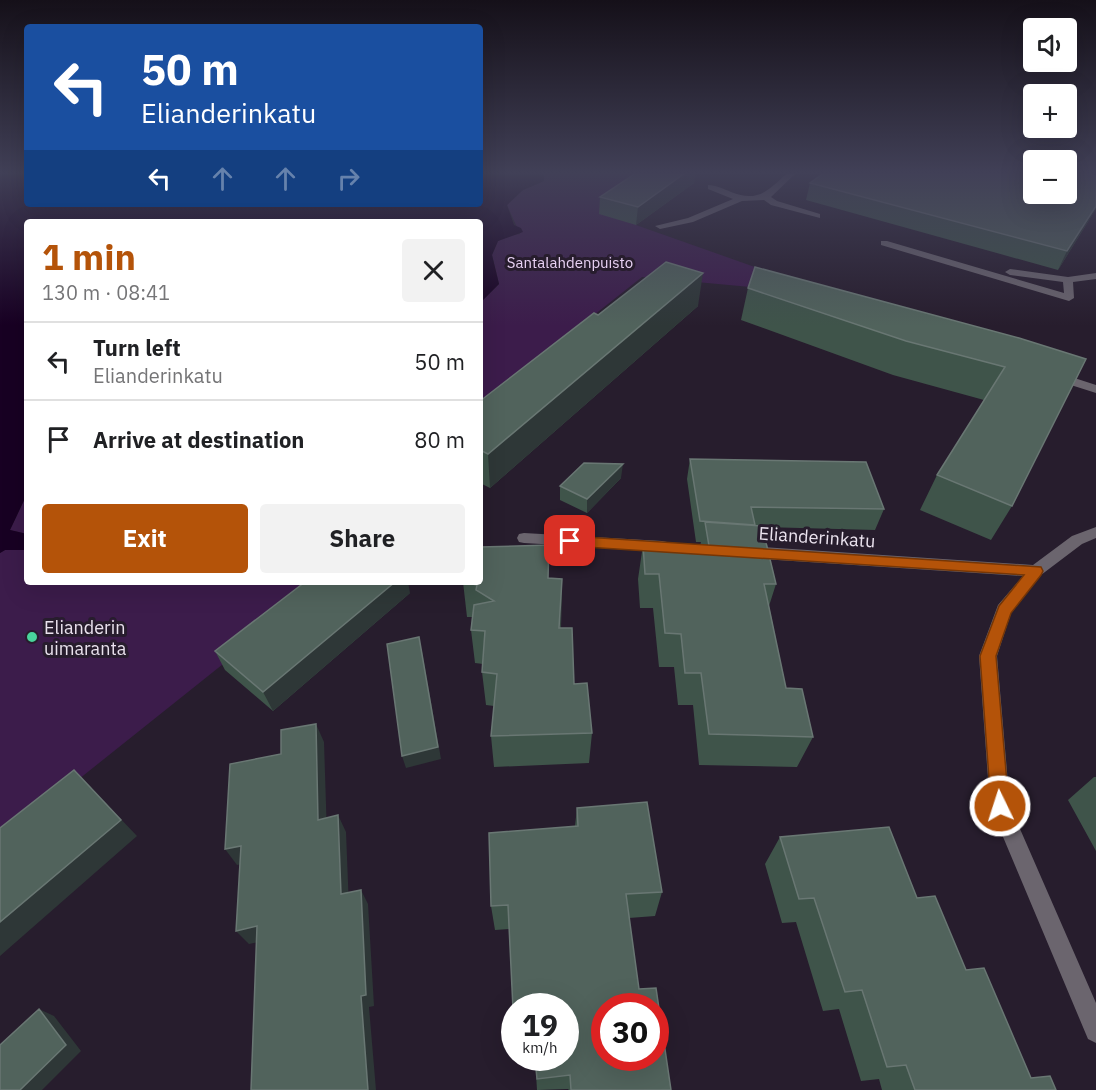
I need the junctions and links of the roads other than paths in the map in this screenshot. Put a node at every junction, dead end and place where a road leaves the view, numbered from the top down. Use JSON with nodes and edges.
{"nodes":[{"id":1,"x":671,"y":224,"type":"edge"},
{"id":2,"x":660,"y":226,"type":"dead end"},
{"id":3,"x":884,"y":243,"type":"dead end"},
{"id":4,"x":968,"y":267,"type":"junction"},
{"id":5,"x":1096,"y":276,"type":"edge"},
{"id":6,"x":1068,"y":280,"type":"junction"},
{"id":7,"x":1039,"y":370,"type":"edge"},
{"id":8,"x":1096,"y":389,"type":"edge"},
{"id":9,"x":1096,"y":532,"type":"edge"},
{"id":10,"x":524,"y":538,"type":"dead end"},
{"id":11,"x":675,"y":547,"type":"edge"},
{"id":12,"x":733,"y":551,"type":"edge"},
{"id":13,"x":1036,"y":571,"type":"junction"},
{"id":14,"x":1096,"y":1031,"type":"edge"}],
"edges":[{"from":1,"to":2,"type":"street"},
{"from":3,"to":4,"type":"street"},
{"from":4,"to":6,"type":"street"},
{"from":4,"to":6,"type":"street"},
{"from":5,"to":6,"type":"street"},
{"from":7,"to":8,"type":"street"},
{"from":9,"to":13,"type":"street"},
{"from":10,"to":11,"type":"street"},
{"from":12,"to":13,"type":"street","name":"Elianderinkatu"},
{"from":13,"to":14,"type":"street"}]}
